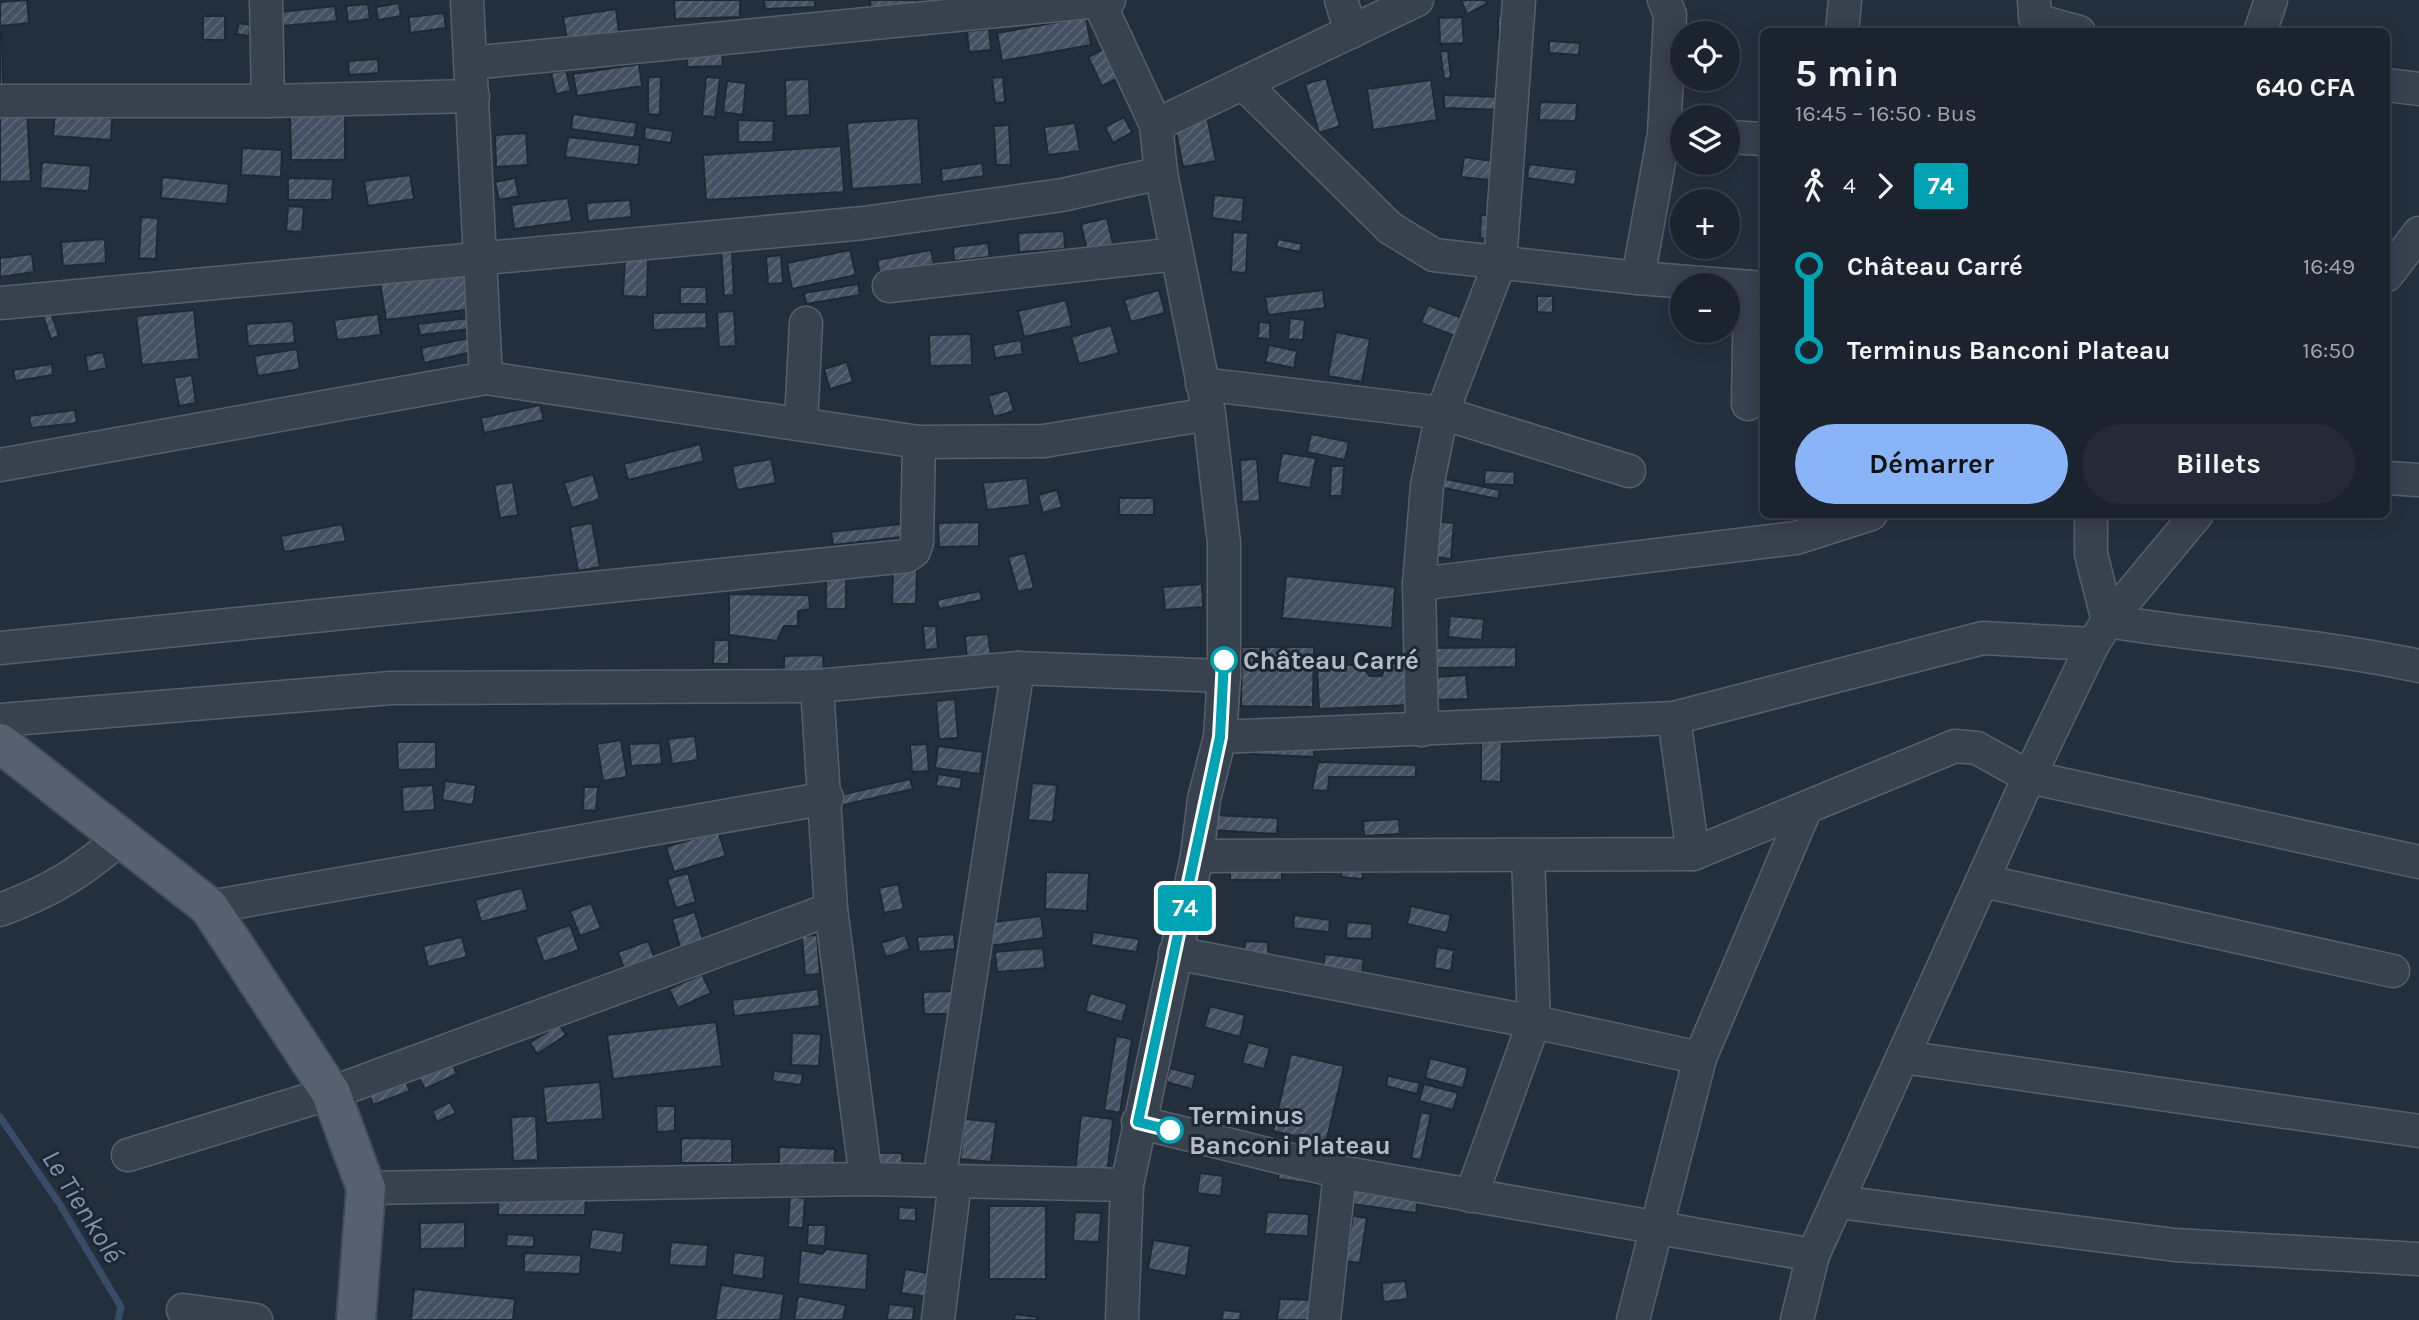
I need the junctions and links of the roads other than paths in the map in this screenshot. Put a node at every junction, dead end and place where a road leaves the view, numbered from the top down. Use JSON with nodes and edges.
{"nodes":[{"id":1,"x":267,"y":0,"type":"edge"},
{"id":2,"x":467,"y":0,"type":"edge"},
{"id":3,"x":1341,"y":0,"type":"edge"},
{"id":4,"x":1417,"y":0,"type":"edge"},
{"id":5,"x":1519,"y":0,"type":"edge"},
{"id":6,"x":1664,"y":0,"type":"edge"},
{"id":7,"x":1845,"y":0,"type":"edge"},
{"id":8,"x":2034,"y":0,"type":"edge"},
{"id":9,"x":2271,"y":0,"type":"edge"},
{"id":10,"x":1102,"y":1,"type":"edge"},
{"id":11,"x":1842,"y":28,"type":"edge"},
{"id":12,"x":2065,"y":28,"type":"edge"},
{"id":13,"x":2261,"y":28,"type":"edge"},
{"id":14,"x":1350,"y":32,"type":"junction"},
{"id":15,"x":471,"y":63,"type":"junction"},
{"id":16,"x":1242,"y":83,"type":"junction"},
{"id":17,"x":2390,"y":85,"type":"edge"},
{"id":18,"x":2419,"y":89,"type":"edge"},
{"id":19,"x":473,"y":96,"type":"junction"},
{"id":20,"x":0,"y":100,"type":"edge"},
{"id":21,"x":268,"y":101,"type":"junction"},
{"id":22,"x":1672,"y":105,"type":"edge"},
{"id":23,"x":1156,"y":125,"type":"junction"},
{"id":24,"x":1740,"y":138,"type":"edge"},
{"id":25,"x":1760,"y":139,"type":"edge"},
{"id":26,"x":1670,"y":146,"type":"edge"},
{"id":27,"x":1161,"y":173,"type":"junction"},
{"id":28,"x":2419,"y":233,"type":"edge"},
{"id":29,"x":1177,"y":254,"type":"junction"},
{"id":30,"x":482,"y":258,"type":"junction"},
{"id":31,"x":1500,"y":262,"type":"junction"},
{"id":32,"x":2390,"y":271,"type":"edge"},
{"id":33,"x":1638,"y":278,"type":"junction"},
{"id":34,"x":889,"y":286,"type":"dead end"},
{"id":35,"x":1757,"y":287,"type":"edge"},
{"id":36,"x":0,"y":303,"type":"edge"},
{"id":37,"x":806,"y":323,"type":"dead end"},
{"id":38,"x":486,"y":378,"type":"junction"},
{"id":39,"x":1206,"y":399,"type":"junction"},
{"id":40,"x":1748,"y":404,"type":"dead end"},
{"id":41,"x":1442,"y":413,"type":"junction"},
{"id":42,"x":801,"y":422,"type":"junction"},
{"id":43,"x":919,"y":442,"type":"junction"},
{"id":44,"x":0,"y":465,"type":"edge"},
{"id":45,"x":1629,"y":471,"type":"dead end"},
{"id":46,"x":2390,"y":478,"type":"edge"},
{"id":47,"x":2419,"y":480,"type":"edge"},
{"id":48,"x":1860,"y":518,"type":"edge"},
{"id":49,"x":2091,"y":518,"type":"edge"},
{"id":50,"x":2194,"y":518,"type":"edge"},
{"id":51,"x":1419,"y":584,"type":"junction"},
{"id":52,"x":2100,"y":633,"type":"junction"},
{"id":53,"x":0,"y":648,"type":"edge"},
{"id":54,"x":2419,"y":666,"type":"edge"},
{"id":55,"x":1018,"y":668,"type":"junction"},
{"id":56,"x":1224,"y":676,"type":"junction"},
{"id":57,"x":817,"y":685,"type":"junction"},
{"id":58,"x":1674,"y":718,"type":"junction"},
{"id":59,"x":0,"y":720,"type":"edge"},
{"id":60,"x":1422,"y":730,"type":"junction"},
{"id":61,"x":1220,"y":737,"type":"junction"},
{"id":62,"x":0,"y":743,"type":"edge"},
{"id":63,"x":2029,"y":777,"type":"junction"},
{"id":64,"x":827,"y":798,"type":"junction"},
{"id":65,"x":1805,"y":810,"type":"junction"},
{"id":66,"x":121,"y":838,"type":"junction"},
{"id":67,"x":1693,"y":854,"type":"junction"},
{"id":68,"x":1197,"y":856,"type":"junction"},
{"id":69,"x":1528,"y":856,"type":"junction"},
{"id":70,"x":2419,"y":862,"type":"edge"},
{"id":71,"x":1983,"y":881,"type":"junction"},
{"id":72,"x":209,"y":907,"type":"junction"},
{"id":73,"x":831,"y":909,"type":"junction"},
{"id":74,"x":0,"y":910,"type":"edge"},
{"id":75,"x":1175,"y":953,"type":"junction"},
{"id":76,"x":2393,"y":971,"type":"dead end"},
{"id":77,"x":1534,"y":1022,"type":"junction"},
{"id":78,"x":1903,"y":1057,"type":"junction"},
{"id":79,"x":1700,"y":1058,"type":"junction"},
{"id":80,"x":331,"y":1093,"type":"junction"},
{"id":81,"x":1138,"y":1122,"type":"junction"},
{"id":82,"x":2419,"y":1132,"type":"edge"},
{"id":83,"x":128,"y":1155,"type":"dead end"},
{"id":84,"x":1340,"y":1172,"type":"junction"},
{"id":85,"x":866,"y":1179,"type":"junction"},
{"id":86,"x":947,"y":1181,"type":"junction"},
{"id":87,"x":1127,"y":1185,"type":"junction"},
{"id":88,"x":366,"y":1188,"type":"junction"},
{"id":89,"x":1471,"y":1196,"type":"junction"},
{"id":90,"x":1838,"y":1202,"type":"junction"},
{"id":91,"x":1656,"y":1230,"type":"junction"},
{"id":92,"x":1813,"y":1255,"type":"junction"},
{"id":93,"x":2419,"y":1259,"type":"edge"},
{"id":94,"x":183,"y":1310,"type":"dead end"},
{"id":95,"x":256,"y":1320,"type":"edge"},
{"id":96,"x":356,"y":1320,"type":"edge"},
{"id":97,"x":938,"y":1320,"type":"edge"},
{"id":98,"x":1122,"y":1320,"type":"edge"},
{"id":99,"x":1324,"y":1320,"type":"edge"},
{"id":100,"x":1633,"y":1320,"type":"edge"},
{"id":101,"x":1797,"y":1320,"type":"edge"}],
"edges":[{"from":1,"to":21,"type":"street"},
{"from":2,"to":15,"type":"street"},
{"from":3,"to":14,"type":"street"},
{"from":4,"to":14,"type":"street"},
{"from":5,"to":31,"type":"street"},
{"from":6,"to":22,"type":"street"},
{"from":7,"to":11,"type":"street"},
{"from":8,"to":12,"type":"street"},
{"from":9,"to":13,"type":"street"},
{"from":10,"to":15,"type":"street"},
{"from":10,"to":23,"type":"street"},
{"from":14,"to":16,"type":"street"},
{"from":15,"to":19,"type":"street"},
{"from":16,"to":23,"type":"street"},
{"from":16,"to":31,"type":"street"},
{"from":17,"to":18,"type":"street"},
{"from":19,"to":21,"type":"street"},
{"from":19,"to":30,"type":"street"},
{"from":20,"to":21,"type":"street"},
{"from":23,"to":27,"type":"street"},
{"from":24,"to":25,"type":"street"},
{"from":26,"to":33,"type":"street"},
{"from":27,"to":29,"type":"street"},
{"from":27,"to":30,"type":"street"},
{"from":28,"to":32,"type":"street"},
{"from":29,"to":34,"type":"street"},
{"from":29,"to":39,"type":"street"},
{"from":30,"to":36,"type":"street"},
{"from":30,"to":38,"type":"street"},
{"from":31,"to":33,"type":"street"},
{"from":31,"to":41,"type":"street"},
{"from":33,"to":35,"type":"street"},
{"from":35,"to":40,"type":"street"},
{"from":37,"to":42,"type":"street"},
{"from":38,"to":42,"type":"street"},
{"from":38,"to":44,"type":"street"},
{"from":39,"to":41,"type":"street"},
{"from":39,"to":43,"type":"street"},
{"from":39,"to":56,"type":"street"},
{"from":41,"to":45,"type":"street"},
{"from":41,"to":51,"type":"street"},
{"from":42,"to":43,"type":"street"},
{"from":43,"to":53,"type":"street"},
{"from":46,"to":47,"type":"street"},
{"from":48,"to":51,"type":"street"},
{"from":49,"to":52,"type":"street"},
{"from":50,"to":52,"type":"street"},
{"from":51,"to":60,"type":"street"},
{"from":52,"to":54,"type":"street"},
{"from":52,"to":58,"type":"street"},
{"from":52,"to":63,"type":"street"},
{"from":55,"to":56,"type":"street"},
{"from":55,"to":57,"type":"street"},
{"from":55,"to":86,"type":"street"},
{"from":56,"to":61,"type":"street"},
{"from":57,"to":59,"type":"street"},
{"from":57,"to":64,"type":"street"},
{"from":58,"to":60,"type":"street"},
{"from":58,"to":67,"type":"street"},
{"from":60,"to":61,"type":"street"},
{"from":61,"to":68,"type":"street"},
{"from":62,"to":66,"type":"main road"},
{"from":63,"to":65,"type":"street"},
{"from":63,"to":70,"type":"street"},
{"from":63,"to":71,"type":"street"},
{"from":64,"to":72,"type":"street"},
{"from":64,"to":73,"type":"street"},
{"from":65,"to":67,"type":"street"},
{"from":65,"to":79,"type":"street"},
{"from":66,"to":72,"type":"main road"},
{"from":66,"to":74,"type":"street"},
{"from":67,"to":69,"type":"street"},
{"from":68,"to":69,"type":"street"},
{"from":68,"to":75,"type":"street"},
{"from":69,"to":77,"type":"street"},
{"from":71,"to":76,"type":"street"},
{"from":71,"to":78,"type":"street"},
{"from":72,"to":80,"type":"main road"},
{"from":73,"to":80,"type":"street"},
{"from":73,"to":85,"type":"street"},
{"from":75,"to":77,"type":"street"},
{"from":75,"to":81,"type":"street"},
{"from":77,"to":79,"type":"street"},
{"from":77,"to":89,"type":"street"},
{"from":78,"to":82,"type":"street"},
{"from":78,"to":90,"type":"street"},
{"from":79,"to":91,"type":"street"},
{"from":80,"to":83,"type":"street"},
{"from":80,"to":88,"type":"main road"},
{"from":81,"to":84,"type":"street"},
{"from":81,"to":87,"type":"street"},
{"from":84,"to":89,"type":"street"},
{"from":84,"to":99,"type":"street"},
{"from":85,"to":86,"type":"street"},
{"from":85,"to":88,"type":"street"},
{"from":86,"to":87,"type":"street"},
{"from":86,"to":97,"type":"street"},
{"from":87,"to":98,"type":"street"},
{"from":88,"to":96,"type":"main road"},
{"from":89,"to":91,"type":"street"},
{"from":90,"to":92,"type":"street"},
{"from":90,"to":93,"type":"street"},
{"from":91,"to":92,"type":"street"},
{"from":91,"to":100,"type":"street"},
{"from":92,"to":101,"type":"street"},
{"from":94,"to":95,"type":"street"}]}
